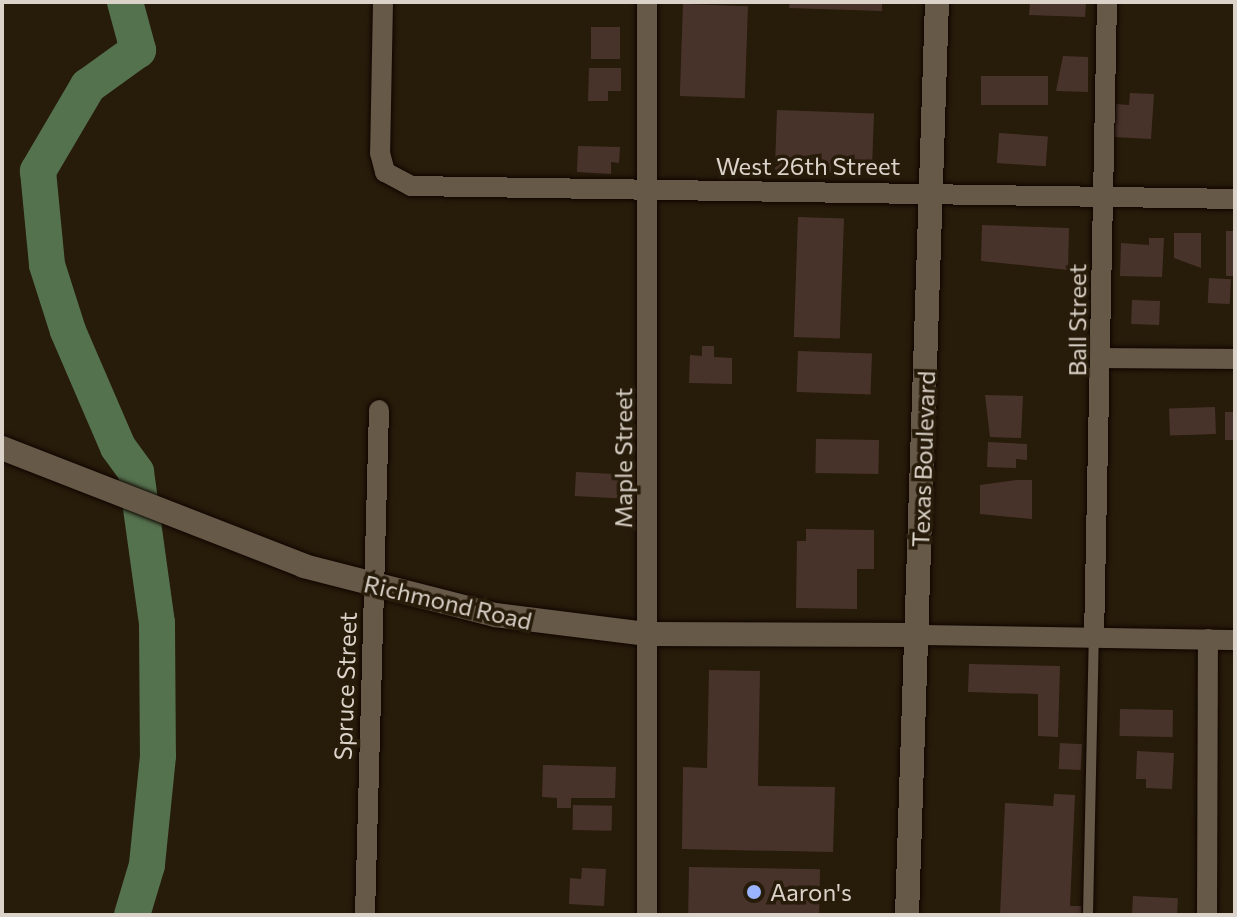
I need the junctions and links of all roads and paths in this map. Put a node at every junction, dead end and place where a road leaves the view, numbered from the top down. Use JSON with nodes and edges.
{"nodes":[{"id":1,"x":383,"y":2,"type":"edge"},
{"id":2,"x":647,"y":2,"type":"edge"},
{"id":3,"x":937,"y":2,"type":"edge"},
{"id":4,"x":1107,"y":2,"type":"edge"},
{"id":5,"x":651,"y":191,"type":"junction"},
{"id":6,"x":931,"y":193,"type":"junction"},
{"id":7,"x":1103,"y":196,"type":"junction"},
{"id":8,"x":1235,"y":199,"type":"edge"},
{"id":9,"x":1104,"y":358,"type":"junction"},
{"id":10,"x":1235,"y":359,"type":"edge"},
{"id":11,"x":379,"y":410,"type":"dead end"},
{"id":12,"x":2,"y":448,"type":"edge"},
{"id":13,"x":374,"y":587,"type":"junction"},
{"id":14,"x":648,"y":634,"type":"junction"},
{"id":15,"x":918,"y":635,"type":"junction"},
{"id":16,"x":1094,"y":638,"type":"junction"},
{"id":17,"x":1208,"y":639,"type":"junction"},
{"id":18,"x":1235,"y":640,"type":"edge"},
{"id":19,"x":365,"y":915,"type":"edge"},
{"id":20,"x":647,"y":915,"type":"edge"},
{"id":21,"x":907,"y":915,"type":"edge"},
{"id":22,"x":1088,"y":915,"type":"edge"},
{"id":23,"x":1207,"y":915,"type":"edge"}],
"edges":[{"from":1,"to":5,"type":"street","name":"West 26th Street"},
{"from":2,"to":5,"type":"street","name":"Maple Street"},
{"from":3,"to":6,"type":"street","name":"Texas Boulevard"},
{"from":4,"to":7,"type":"street","name":"Ball Street"},
{"from":5,"to":6,"type":"street","name":"West 26th Street"},
{"from":5,"to":14,"type":"street","name":"Maple Street"},
{"from":6,"to":7,"type":"street","name":"West 26th Street"},
{"from":6,"to":15,"type":"street","name":"Texas Boulevard"},
{"from":7,"to":8,"type":"street","name":"West 26th Street"},
{"from":7,"to":9,"type":"street","name":"Ball Street"},
{"from":9,"to":10,"type":"street"},
{"from":9,"to":16,"type":"street","name":"Ball Street"},
{"from":11,"to":13,"type":"street","name":"Spruce Street"},
{"from":12,"to":13,"type":"street","name":"Richmond Road"},
{"from":13,"to":14,"type":"street","name":"Richmond Road"},
{"from":13,"to":19,"type":"street","name":"Spruce Street"},
{"from":14,"to":15,"type":"street","name":"Richmond Road"},
{"from":14,"to":20,"type":"street","name":"Maple Street"},
{"from":15,"to":16,"type":"street"},
{"from":15,"to":21,"type":"street","name":"Texas Boulevard"},
{"from":16,"to":17,"type":"street"},
{"from":16,"to":22,"type":"lane"},
{"from":17,"to":18,"type":"street"},
{"from":17,"to":23,"type":"street"}]}
